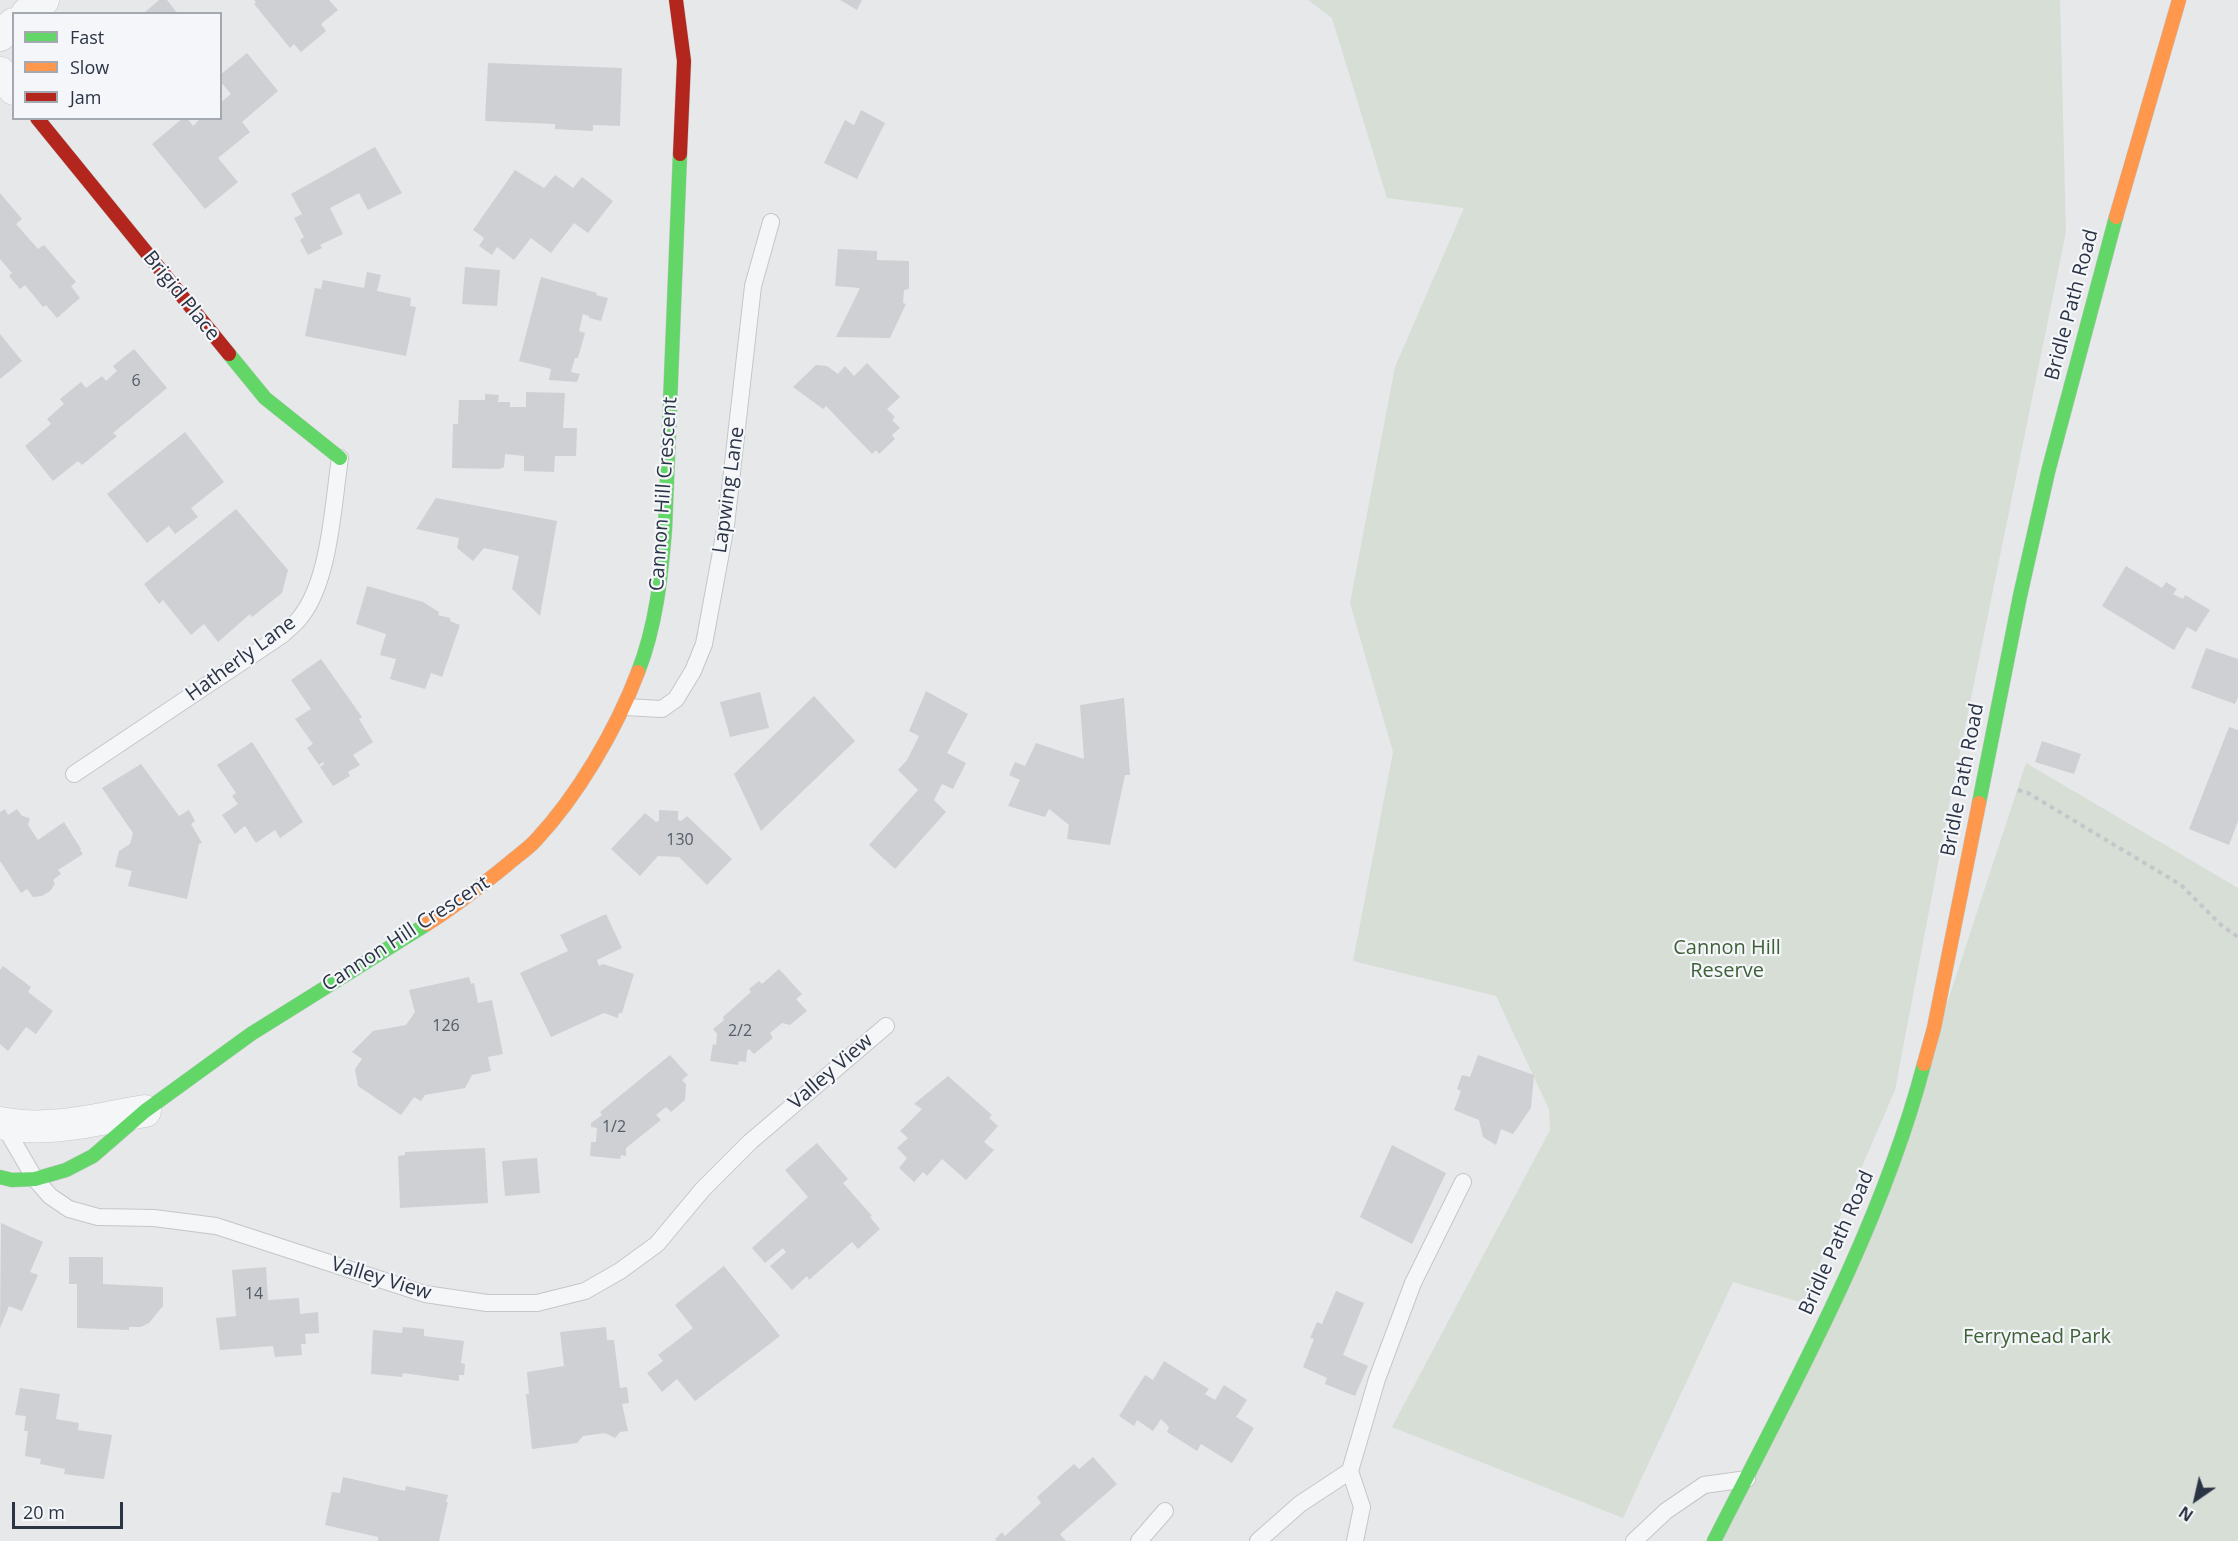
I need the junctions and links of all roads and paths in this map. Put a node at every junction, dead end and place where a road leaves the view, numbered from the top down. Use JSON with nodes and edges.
{"nodes":[{"id":1,"x":43,"y":0,"type":"edge"},
{"id":2,"x":676,"y":0,"type":"edge"},
{"id":3,"x":2180,"y":0,"type":"edge"},
{"id":4,"x":29,"y":12,"type":"edge"},
{"id":5,"x":12,"y":26,"type":"edge"},
{"id":6,"x":0,"y":35,"type":"edge"},
{"id":7,"x":0,"y":73,"type":"edge"},
{"id":8,"x":12,"y":87,"type":"edge"},
{"id":9,"x":39,"y":120,"type":"edge"},
{"id":10,"x":771,"y":222,"type":"dead end"},
{"id":11,"x":340,"y":458,"type":"joint"},
{"id":12,"x":625,"y":707,"type":"junction"},
{"id":13,"x":74,"y":774,"type":"dead end"},
{"id":14,"x":1982,"y":781,"type":"junction"},
{"id":15,"x":2238,"y":937,"type":"edge"},
{"id":16,"x":886,"y":1026,"type":"dead end"},
{"id":17,"x":146,"y":1111,"type":"junction"},
{"id":18,"x":2,"y":1124,"type":"edge"},
{"id":19,"x":0,"y":1177,"type":"edge"},
{"id":20,"x":35,"y":1179,"type":"junction"},
{"id":21,"x":1463,"y":1182,"type":"dead end"},
{"id":22,"x":1350,"y":1471,"type":"junction"},
{"id":23,"x":1747,"y":1479,"type":"junction"},
{"id":24,"x":1165,"y":1511,"type":"dead end"},
{"id":25,"x":1139,"y":1541,"type":"edge"},
{"id":26,"x":1258,"y":1541,"type":"edge"},
{"id":27,"x":1355,"y":1541,"type":"edge"},
{"id":28,"x":1634,"y":1541,"type":"edge"},
{"id":29,"x":1714,"y":1541,"type":"edge"}],
"edges":[{"from":1,"to":4,"type":"street"},
{"from":2,"to":12,"type":"street","name":"Cannon Hill Crescent"},
{"from":3,"to":14,"type":"street","name":"Bridle Path Road"},
{"from":5,"to":6,"type":"street"},
{"from":7,"to":8,"type":"street"},
{"from":9,"to":11,"type":"street","name":"Brigid Place"},
{"from":10,"to":12,"type":"lane","name":"Lapwing Lane"},
{"from":11,"to":13,"type":"lane","name":"Hatherly Lane"},
{"from":12,"to":17,"type":"street","name":"Cannon Hill Crescent"},
{"from":14,"to":15,"type":"path"},
{"from":14,"to":23,"type":"street","name":"Bridle Path Road"},
{"from":16,"to":20,"type":"lane","name":"Valley View"},
{"from":17,"to":18,"type":"street","name":"Cannon Hill Crescent"},
{"from":17,"to":20,"type":"street","name":"Cannon Hill Crescent"},
{"from":18,"to":20,"type":"lane","name":"Valley View"},
{"from":19,"to":20,"type":"street","name":"Cannon Hill Crescent"},
{"from":21,"to":22,"type":"lane"},
{"from":22,"to":26,"type":"lane"},
{"from":22,"to":27,"type":"lane"},
{"from":23,"to":28,"type":"lane"},
{"from":23,"to":29,"type":"street","name":"Bridle Path Road"},
{"from":24,"to":25,"type":"lane"}]}
